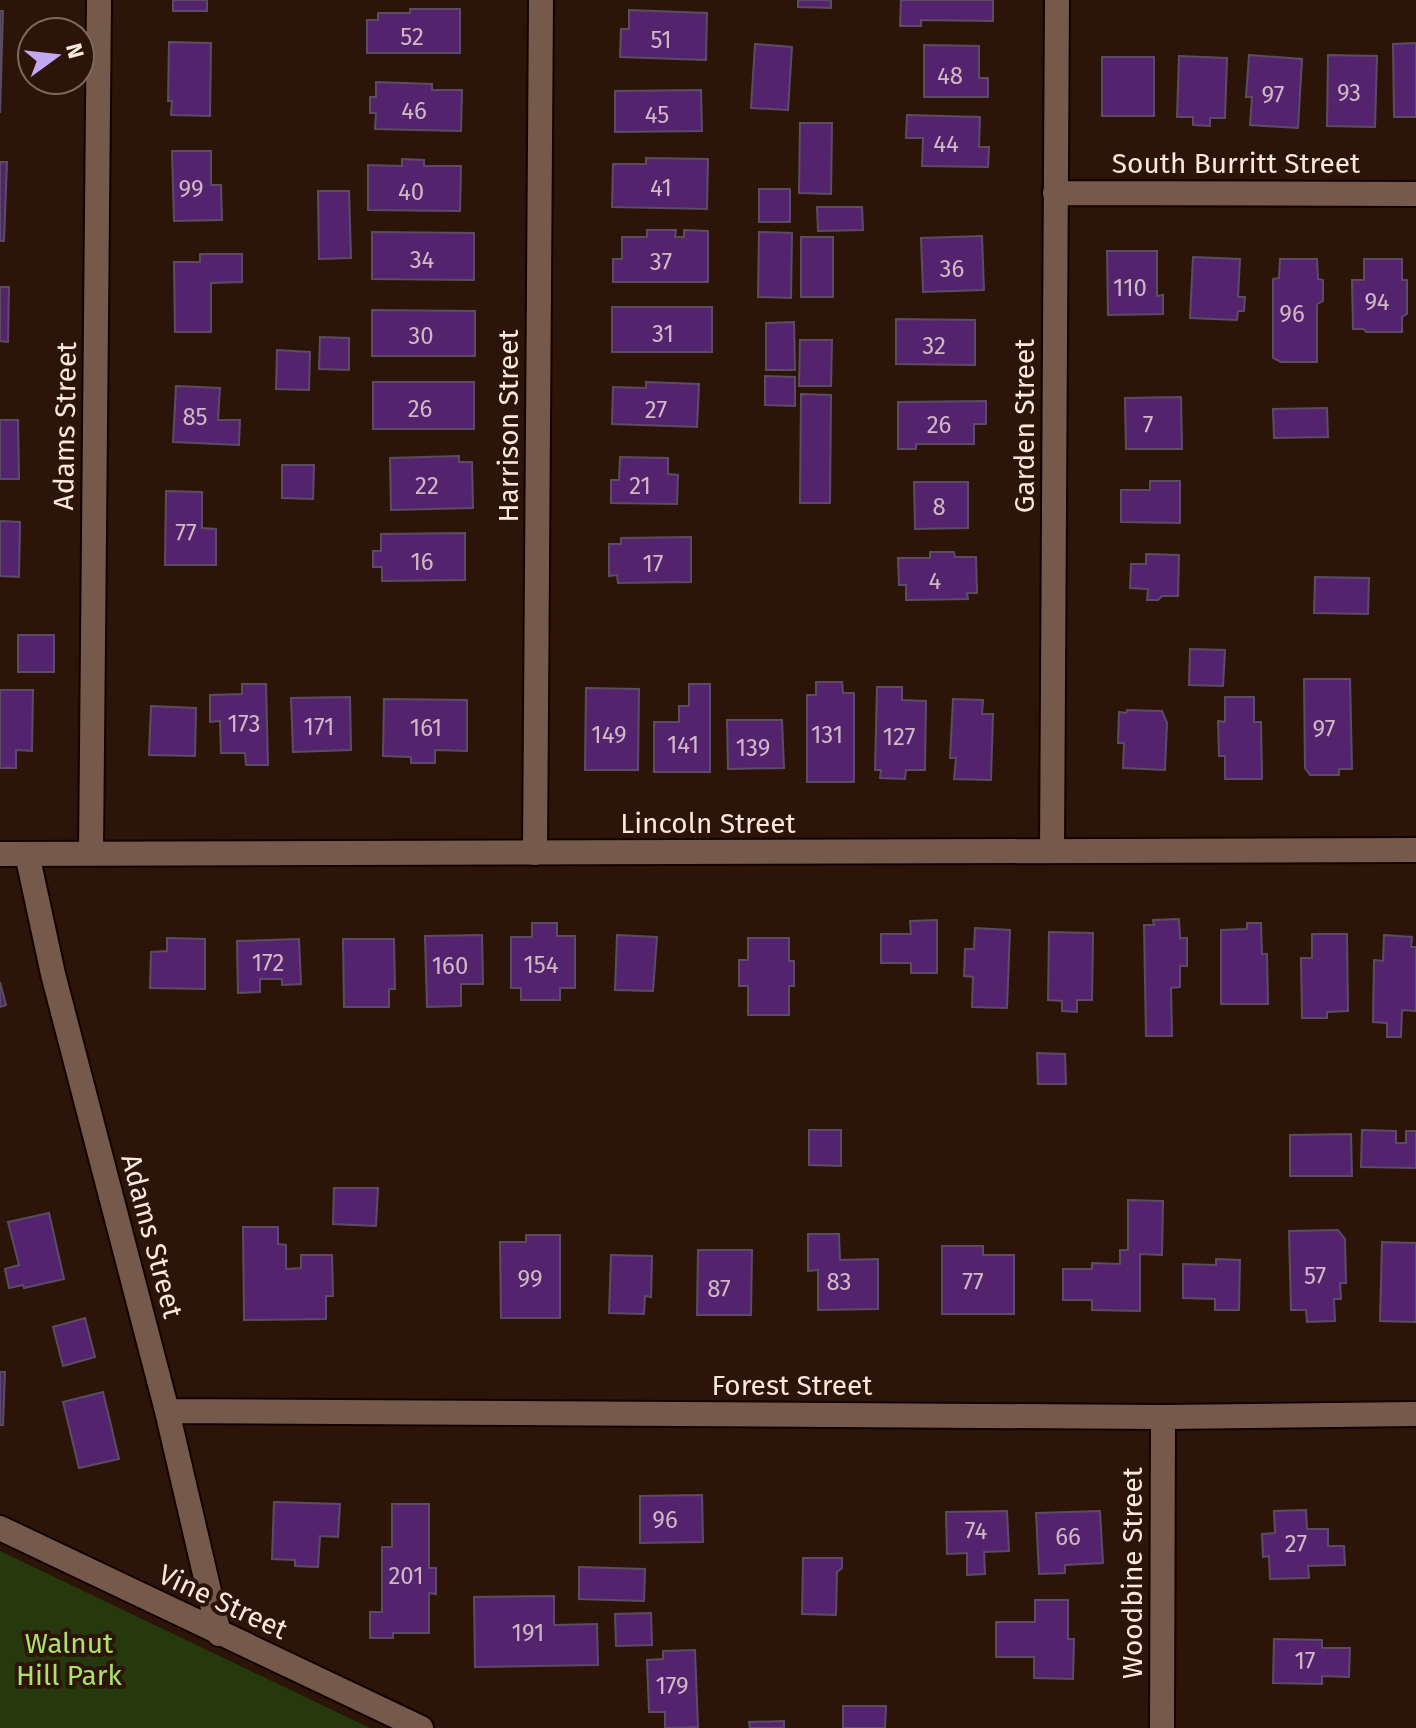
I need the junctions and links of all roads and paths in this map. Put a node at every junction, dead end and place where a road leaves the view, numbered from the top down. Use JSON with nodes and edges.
{"nodes":[{"id":1,"x":99,"y":0,"type":"edge"},
{"id":2,"x":541,"y":0,"type":"edge"},
{"id":3,"x":1057,"y":0,"type":"edge"},
{"id":4,"x":1055,"y":193,"type":"junction"},
{"id":5,"x":1416,"y":194,"type":"edge"},
{"id":6,"x":1416,"y":850,"type":"edge"},
{"id":7,"x":1052,"y":851,"type":"junction"},
{"id":8,"x":91,"y":853,"type":"junction"},
{"id":9,"x":535,"y":853,"type":"junction"},
{"id":10,"x":0,"y":854,"type":"edge"},
{"id":11,"x":27,"y":854,"type":"junction"},
{"id":12,"x":167,"y":1411,"type":"junction"},
{"id":13,"x":1416,"y":1414,"type":"edge"},
{"id":14,"x":1163,"y":1417,"type":"junction"},
{"id":15,"x":0,"y":1528,"type":"edge"},
{"id":16,"x":219,"y":1634,"type":"junction"},
{"id":17,"x":421,"y":1728,"type":"edge"},
{"id":18,"x":1162,"y":1728,"type":"edge"}],
"edges":[{"from":1,"to":8,"type":"street","name":"Adams Street"},
{"from":2,"to":9,"type":"street","name":"Harrison Street"},
{"from":3,"to":4,"type":"street","name":"Garden Street"},
{"from":4,"to":5,"type":"street","name":"South Burritt Street"},
{"from":4,"to":7,"type":"street","name":"Garden Street"},
{"from":6,"to":7,"type":"street","name":"Lincoln Street"},
{"from":7,"to":9,"type":"street","name":"Lincoln Street"},
{"from":8,"to":9,"type":"street","name":"Lincoln Street"},
{"from":8,"to":11,"type":"street","name":"Lincoln Street"},
{"from":10,"to":11,"type":"street","name":"Lincoln Street"},
{"from":11,"to":12,"type":"street","name":"Adams Street"},
{"from":12,"to":14,"type":"street","name":"Forest Street"},
{"from":12,"to":16,"type":"street","name":"Adams Street"},
{"from":13,"to":14,"type":"street","name":"Forest Street"},
{"from":14,"to":18,"type":"street","name":"Woodbine Street"},
{"from":15,"to":16,"type":"street","name":"Vine Street"},
{"from":16,"to":17,"type":"street","name":"Vine Street"}]}
